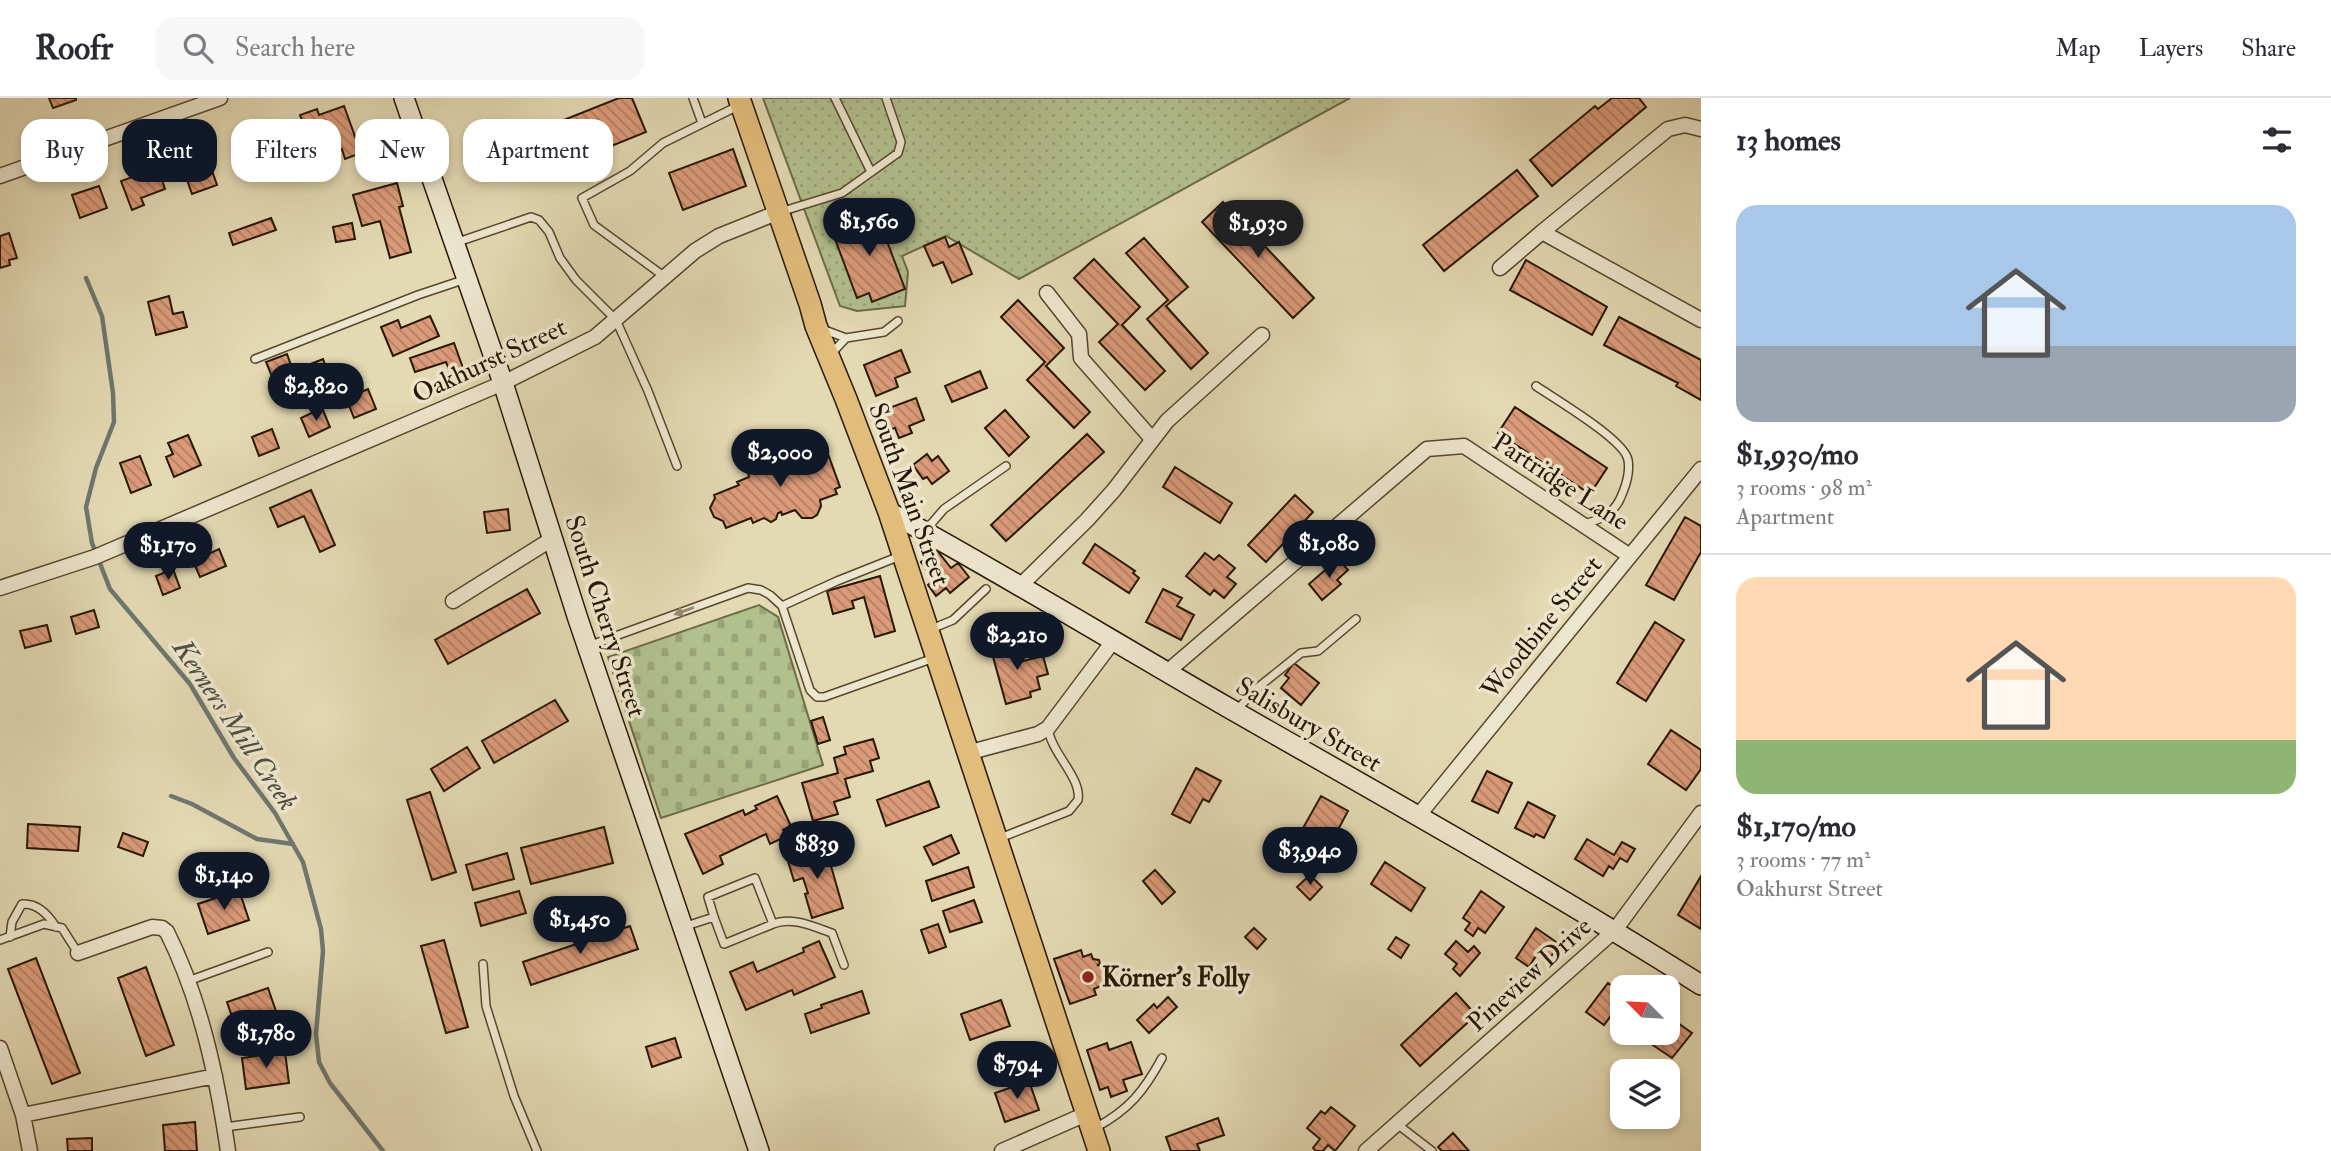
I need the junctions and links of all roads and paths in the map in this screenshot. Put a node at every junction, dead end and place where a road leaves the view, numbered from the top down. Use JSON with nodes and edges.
{"nodes":[{"id":1,"x":220,"y":98,"type":"edge"},
{"id":2,"x":404,"y":98,"type":"edge"},
{"id":3,"x":693,"y":98,"type":"edge"},
{"id":4,"x":835,"y":98,"type":"edge"},
{"id":5,"x":886,"y":98,"type":"edge"},
{"id":6,"x":740,"y":101,"type":"edge"},
{"id":7,"x":702,"y":123,"type":"junction"},
{"id":8,"x":1701,"y":129,"type":"edge"},
{"id":9,"x":871,"y":172,"type":"junction"},
{"id":10,"x":0,"y":176,"type":"edge"},
{"id":11,"x":779,"y":212,"type":"junction"},
{"id":12,"x":1542,"y":232,"type":"junction"},
{"id":13,"x":454,"y":243,"type":"junction"},
{"id":14,"x":1500,"y":268,"type":"dead end"},
{"id":15,"x":665,"y":277,"type":"junction"},
{"id":16,"x":467,"y":278,"type":"junction"},
{"id":17,"x":1047,"y":293,"type":"dead end"},
{"id":18,"x":616,"y":320,"type":"junction"},
{"id":19,"x":1701,"y":320,"type":"edge"},
{"id":20,"x":898,"y":321,"type":"dead end"},
{"id":21,"x":816,"y":326,"type":"junction"},
{"id":22,"x":1262,"y":334,"type":"dead end"},
{"id":23,"x":846,"y":338,"type":"junction"},
{"id":24,"x":829,"y":357,"type":"junction"},
{"id":25,"x":255,"y":359,"type":"dead end"},
{"id":26,"x":503,"y":383,"type":"junction"},
{"id":27,"x":1536,"y":386,"type":"dead end"},
{"id":28,"x":1152,"y":439,"type":"junction"},
{"id":29,"x":677,"y":466,"type":"dead end"},
{"id":30,"x":1006,"y":466,"type":"dead end"},
{"id":31,"x":1698,"y":477,"type":"edge"},
{"id":32,"x":889,"y":512,"type":"junction"},
{"id":33,"x":1583,"y":524,"type":"junction"},
{"id":34,"x":925,"y":531,"type":"junction"},
{"id":35,"x":552,"y":539,"type":"junction"},
{"id":36,"x":903,"y":555,"type":"junction"},
{"id":37,"x":1630,"y":556,"type":"junction"},
{"id":38,"x":1021,"y":585,"type":"junction"},
{"id":39,"x":0,"y":587,"type":"edge"},
{"id":40,"x":986,"y":589,"type":"dead end"},
{"id":41,"x":453,"y":600,"type":"dead end"},
{"id":42,"x":782,"y":606,"type":"junction"},
{"id":43,"x":1356,"y":619,"type":"dead end"},
{"id":44,"x":928,"y":630,"type":"junction"},
{"id":45,"x":1114,"y":640,"type":"junction"},
{"id":46,"x":587,"y":646,"type":"junction"},
{"id":47,"x":937,"y":657,"type":"junction"},
{"id":48,"x":1167,"y":672,"type":"junction"},
{"id":49,"x":1236,"y":712,"type":"junction"},
{"id":50,"x":1048,"y":728,"type":"junction"},
{"id":51,"x":967,"y":752,"type":"junction"},
{"id":52,"x":1701,"y":813,"type":"edge"},
{"id":53,"x":1418,"y":816,"type":"junction"},
{"id":54,"x":996,"y":839,"type":"junction"},
{"id":55,"x":714,"y":917,"type":"junction"},
{"id":56,"x":773,"y":924,"type":"junction"},
{"id":57,"x":56,"y":927,"type":"junction"},
{"id":58,"x":682,"y":928,"type":"junction"},
{"id":59,"x":1615,"y":930,"type":"junction"},
{"id":60,"x":10,"y":937,"type":"junction"},
{"id":61,"x":0,"y":940,"type":"edge"},
{"id":62,"x":268,"y":952,"type":"dead end"},
{"id":63,"x":78,"y":953,"type":"joint"},
{"id":64,"x":483,"y":964,"type":"dead end"},
{"id":65,"x":844,"y":965,"type":"dead end"},
{"id":66,"x":188,"y":981,"type":"junction"},
{"id":67,"x":1701,"y":985,"type":"edge"},
{"id":68,"x":0,"y":1048,"type":"edge"},
{"id":69,"x":1162,"y":1058,"type":"dead end"},
{"id":70,"x":215,"y":1076,"type":"junction"},
{"id":71,"x":23,"y":1115,"type":"junction"},
{"id":72,"x":300,"y":1117,"type":"dead end"},
{"id":73,"x":1088,"y":1122,"type":"junction"},
{"id":74,"x":1397,"y":1124,"type":"junction"},
{"id":75,"x":225,"y":1128,"type":"junction"},
{"id":76,"x":30,"y":1151,"type":"edge"},
{"id":77,"x":228,"y":1151,"type":"edge"},
{"id":78,"x":537,"y":1151,"type":"edge"},
{"id":79,"x":759,"y":1151,"type":"edge"},
{"id":80,"x":1002,"y":1151,"type":"edge"},
{"id":81,"x":1099,"y":1151,"type":"edge"},
{"id":82,"x":1366,"y":1151,"type":"edge"},
{"id":83,"x":1432,"y":1151,"type":"edge"}],
"edges":[{"from":1,"to":10,"type":"street"},
{"from":2,"to":13,"type":"main road","name":"South Cherry Street"},
{"from":3,"to":7,"type":"lane"},
{"from":4,"to":9,"type":"lane"},
{"from":5,"to":9,"type":"lane"},
{"from":6,"to":7,"type":"lane"},
{"from":6,"to":11,"type":"main road","name":"South Main Street"},
{"from":7,"to":15,"type":"lane"},
{"from":8,"to":12,"type":"street"},
{"from":9,"to":11,"type":"lane"},
{"from":11,"to":15,"type":"street","name":"Oakhurst Street"},
{"from":11,"to":21,"type":"main road","name":"South Main Street"},
{"from":12,"to":14,"type":"street"},
{"from":12,"to":19,"type":"street"},
{"from":13,"to":16,"type":"main road","name":"South Cherry Street"},
{"from":13,"to":18,"type":"lane"},
{"from":15,"to":18,"type":"street","name":"Oakhurst Street"},
{"from":16,"to":25,"type":"lane"},
{"from":16,"to":26,"type":"main road","name":"South Cherry Street"},
{"from":17,"to":28,"type":"street"},
{"from":18,"to":26,"type":"street","name":"Oakhurst Street"},
{"from":18,"to":29,"type":"lane"},
{"from":20,"to":23,"type":"lane"},
{"from":21,"to":23,"type":"lane"},
{"from":21,"to":24,"type":"main road","name":"South Main Street"},
{"from":22,"to":28,"type":"street"},
{"from":23,"to":24,"type":"lane"},
{"from":24,"to":32,"type":"main road","name":"South Main Street"},
{"from":26,"to":35,"type":"main road","name":"South Cherry Street"},
{"from":26,"to":39,"type":"street","name":"Oakhurst Street"},
{"from":27,"to":33,"type":"lane"},
{"from":28,"to":38,"type":"street"},
{"from":30,"to":34,"type":"lane"},
{"from":31,"to":37,"type":"street","name":"Woodbine Street"},
{"from":32,"to":34,"type":"main road","name":"Salisbury Street"},
{"from":32,"to":36,"type":"main road","name":"South Main Street"},
{"from":33,"to":37,"type":"street","name":"Partridge Lane"},
{"from":33,"to":48,"type":"street","name":"Partridge Lane"},
{"from":34,"to":38,"type":"main road","name":"Salisbury Street"},
{"from":35,"to":41,"type":"street"},
{"from":35,"to":46,"type":"main road","name":"South Cherry Street"},
{"from":36,"to":42,"type":"lane"},
{"from":36,"to":44,"type":"main road","name":"South Main Street"},
{"from":37,"to":53,"type":"street","name":"Woodbine Street"},
{"from":38,"to":45,"type":"main road","name":"Salisbury Street"},
{"from":40,"to":44,"type":"lane"},
{"from":42,"to":46,"type":"lane","one_way":true},
{"from":42,"to":47,"type":"lane"},
{"from":43,"to":49,"type":"lane"},
{"from":44,"to":47,"type":"main road","name":"South Main Street"},
{"from":45,"to":48,"type":"main road","name":"Salisbury Street"},
{"from":45,"to":50,"type":"street"},
{"from":46,"to":58,"type":"main road","name":"South Cherry Street"},
{"from":47,"to":51,"type":"main road","name":"South Main Street"},
{"from":48,"to":49,"type":"main road","name":"Salisbury Street"},
{"from":49,"to":53,"type":"main road","name":"Salisbury Street"},
{"from":50,"to":51,"type":"street"},
{"from":50,"to":54,"type":"lane"},
{"from":51,"to":54,"type":"main road","name":"South Main Street"},
{"from":52,"to":59,"type":"street","name":"Pineview Drive"},
{"from":53,"to":59,"type":"main road","name":"Salisbury Street"},
{"from":54,"to":73,"type":"main road","name":"South Main Street"},
{"from":55,"to":56,"type":"lane"},
{"from":55,"to":56,"type":"lane"},
{"from":55,"to":58,"type":"lane"},
{"from":56,"to":65,"type":"lane"},
{"from":57,"to":60,"type":"lane"},
{"from":57,"to":60,"type":"lane"},
{"from":57,"to":63,"type":"lane"},
{"from":58,"to":79,"type":"main road","name":"South Cherry Street"},
{"from":59,"to":67,"type":"main road","name":"Salisbury Street"},
{"from":59,"to":74,"type":"street","name":"Pineview Drive"},
{"from":60,"to":61,"type":"lane"},
{"from":62,"to":66,"type":"lane"},
{"from":63,"to":66,"type":"street"},
{"from":64,"to":78,"type":"lane"},
{"from":66,"to":70,"type":"street"},
{"from":68,"to":71,"type":"street"},
{"from":69,"to":73,"type":"lane"},
{"from":70,"to":71,"type":"street"},
{"from":70,"to":75,"type":"street"},
{"from":71,"to":76,"type":"street"},
{"from":72,"to":75,"type":"lane"},
{"from":73,"to":80,"type":"street"},
{"from":73,"to":81,"type":"main road","name":"South Main Street"},
{"from":74,"to":82,"type":"street","name":"Pineview Drive"},
{"from":74,"to":83,"type":"lane"},
{"from":75,"to":77,"type":"street"}]}
